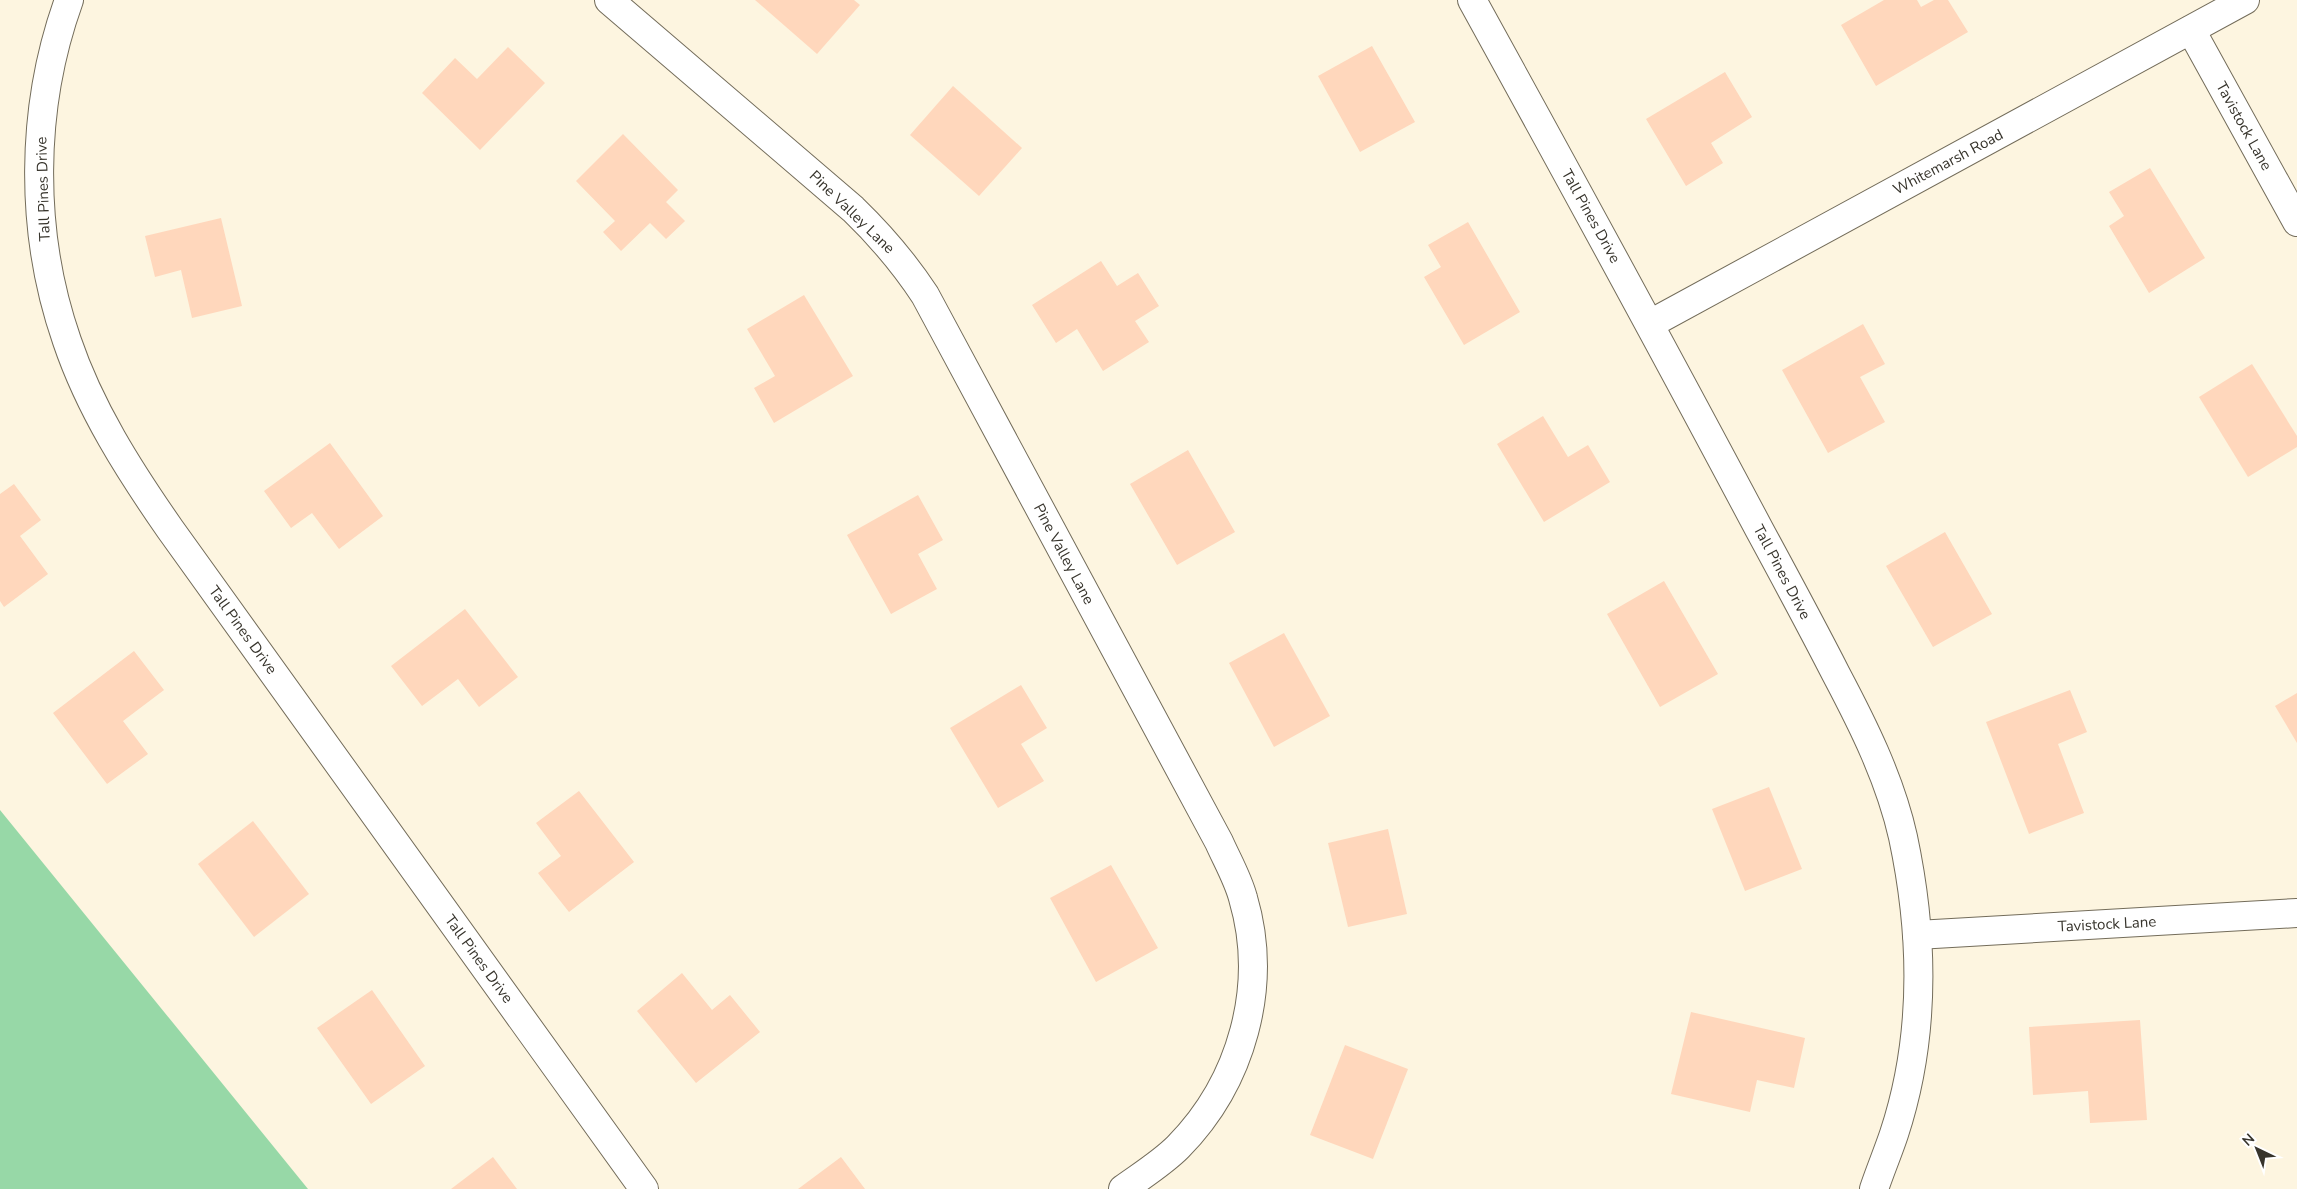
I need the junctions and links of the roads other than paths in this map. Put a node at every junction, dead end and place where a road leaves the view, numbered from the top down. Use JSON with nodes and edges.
{"nodes":[{"id":1,"x":69,"y":0,"type":"edge"},
{"id":2,"x":609,"y":0,"type":"edge"},
{"id":3,"x":1472,"y":0,"type":"edge"},
{"id":4,"x":2245,"y":0,"type":"edge"},
{"id":5,"x":2191,"y":30,"type":"junction"},
{"id":6,"x":2297,"y":222,"type":"edge"},
{"id":7,"x":1650,"y":324,"type":"junction"},
{"id":8,"x":2297,"y":914,"type":"edge"},
{"id":9,"x":1917,"y":935,"type":"junction"},
{"id":10,"x":644,"y":1189,"type":"edge"},
{"id":11,"x":1123,"y":1189,"type":"edge"},
{"id":12,"x":1874,"y":1189,"type":"edge"}],
"edges":[{"from":1,"to":10,"type":"street","name":"Tall Pines Drive"},
{"from":2,"to":11,"type":"street","name":"Pine Valley Lane"},
{"from":3,"to":7,"type":"street","name":"Tall Pines Drive"},
{"from":4,"to":5,"type":"street","name":"Whitemarsh Road"},
{"from":5,"to":6,"type":"street","name":"Tavistock Lane"},
{"from":5,"to":7,"type":"street","name":"Whitemarsh Road"},
{"from":7,"to":9,"type":"street","name":"Tall Pines Drive"},
{"from":8,"to":9,"type":"street","name":"Tavistock Lane"},
{"from":9,"to":12,"type":"street","name":"Tall Pines Drive"}]}
